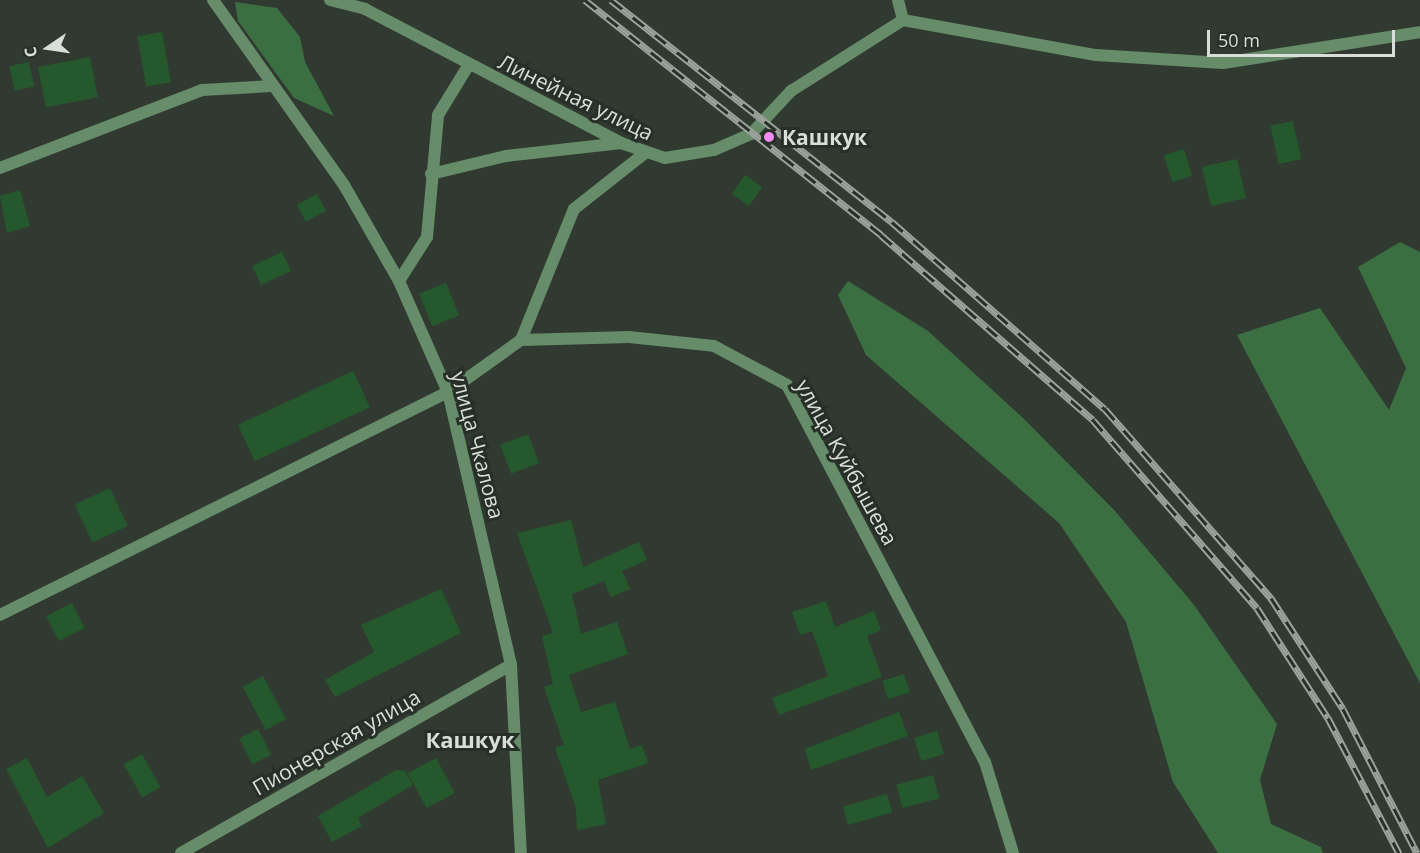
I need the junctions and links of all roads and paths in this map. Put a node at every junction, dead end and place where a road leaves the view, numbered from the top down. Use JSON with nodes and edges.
{"nodes":[{"id":1,"x":213,"y":0,"type":"edge"},
{"id":2,"x":330,"y":0,"type":"edge"},
{"id":3,"x":898,"y":0,"type":"edge"},
{"id":4,"x":903,"y":20,"type":"junction"},
{"id":5,"x":1420,"y":32,"type":"edge"},
{"id":6,"x":468,"y":66,"type":"junction"},
{"id":7,"x":271,"y":86,"type":"junction"},
{"id":8,"x":621,"y":143,"type":"junction"},
{"id":9,"x":645,"y":153,"type":"junction"},
{"id":10,"x":0,"y":168,"type":"edge"},
{"id":11,"x":430,"y":174,"type":"junction"},
{"id":12,"x":399,"y":280,"type":"junction"},
{"id":13,"x":521,"y":340,"type":"junction"},
{"id":14,"x":448,"y":392,"type":"junction"},
{"id":15,"x":0,"y":615,"type":"edge"},
{"id":16,"x":511,"y":665,"type":"junction"},
{"id":17,"x":180,"y":853,"type":"edge"},
{"id":18,"x":521,"y":853,"type":"edge"},
{"id":19,"x":1013,"y":853,"type":"edge"}],
"edges":[{"from":1,"to":7,"type":"street","name":"улица Чкалова"},
{"from":2,"to":6,"type":"street","name":"Линейная улица"},
{"from":3,"to":4,"type":"street"},
{"from":4,"to":5,"type":"street"},
{"from":4,"to":9,"type":"street","name":"Линейная улица"},
{"from":6,"to":8,"type":"street","name":"Линейная улица"},
{"from":6,"to":11,"type":"street"},
{"from":7,"to":10,"type":"street"},
{"from":7,"to":12,"type":"street","name":"улица Чкалова"},
{"from":8,"to":9,"type":"street","name":"Линейная улица"},
{"from":8,"to":11,"type":"street"},
{"from":9,"to":13,"type":"street"},
{"from":11,"to":12,"type":"street"},
{"from":12,"to":14,"type":"street","name":"улица Чкалова"},
{"from":13,"to":14,"type":"street"},
{"from":13,"to":19,"type":"street","name":"улица Куйбышева"},
{"from":14,"to":15,"type":"street"},
{"from":14,"to":16,"type":"street","name":"улица Чкалова"},
{"from":16,"to":17,"type":"street","name":"Пионерская улица"},
{"from":16,"to":18,"type":"street","name":"улица Чкалова"}]}
